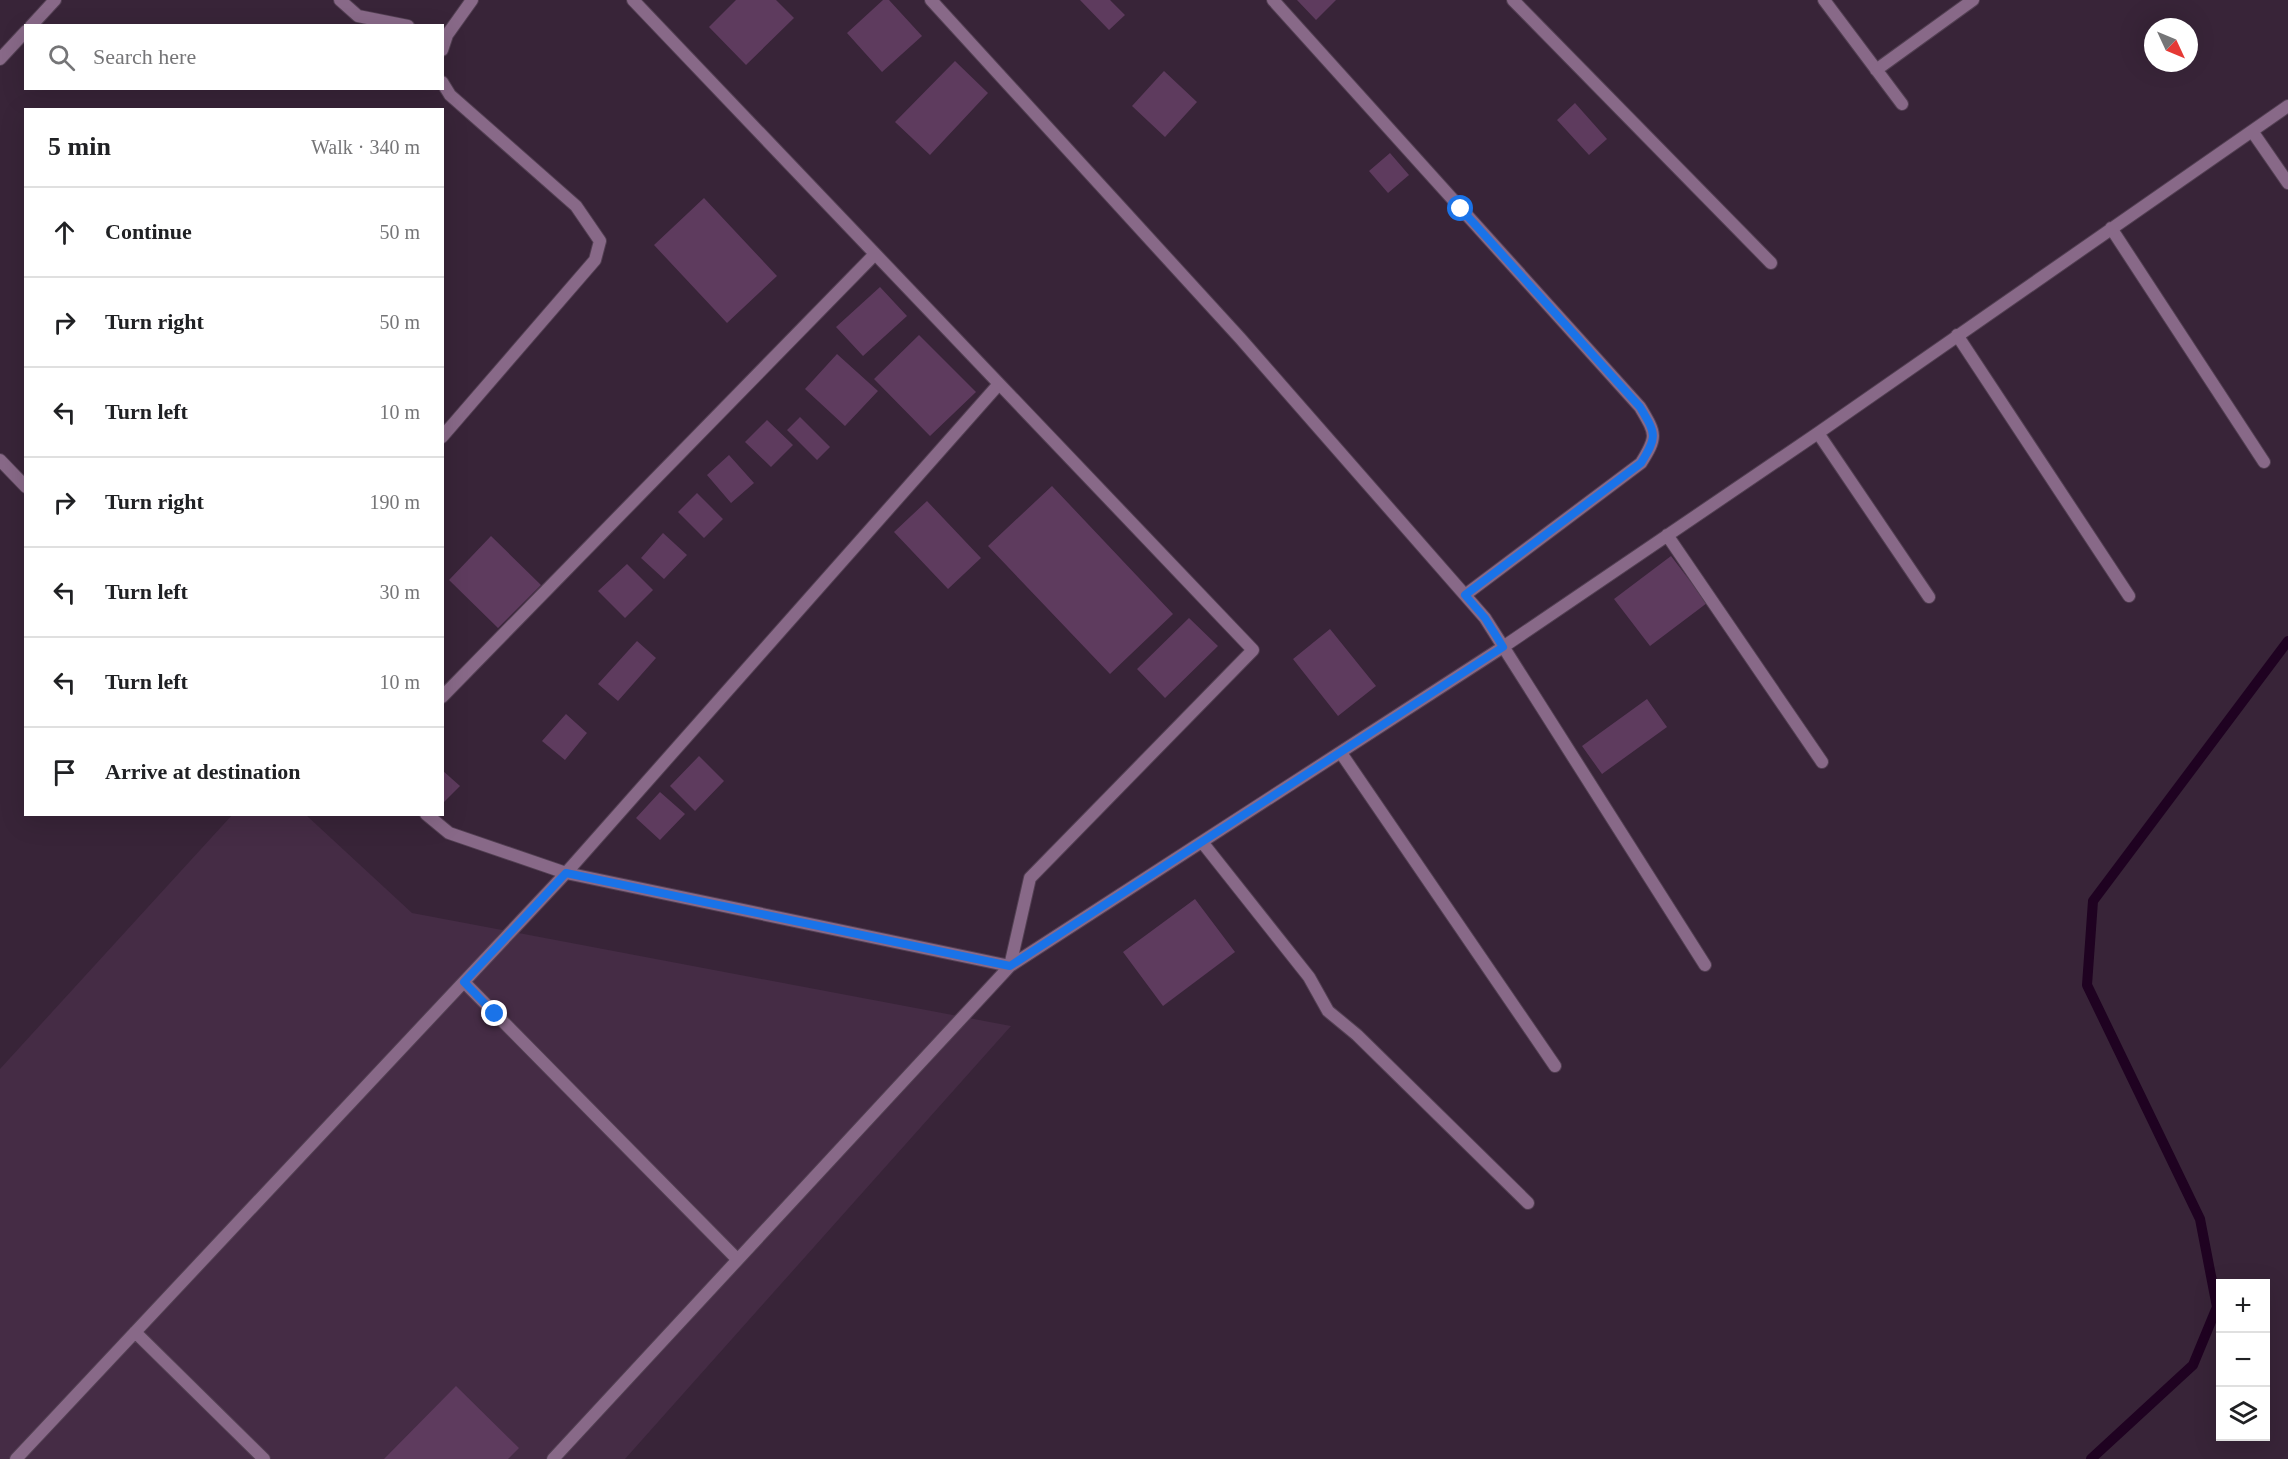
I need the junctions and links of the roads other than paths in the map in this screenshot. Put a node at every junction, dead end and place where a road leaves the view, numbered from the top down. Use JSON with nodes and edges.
{"nodes":[{"id":1,"x":55,"y":0,"type":"edge"},
{"id":2,"x":340,"y":0,"type":"edge"},
{"id":3,"x":472,"y":0,"type":"edge"},
{"id":4,"x":633,"y":0,"type":"edge"},
{"id":5,"x":931,"y":0,"type":"edge"},
{"id":6,"x":1273,"y":0,"type":"edge"},
{"id":7,"x":1513,"y":0,"type":"edge"},
{"id":8,"x":1824,"y":0,"type":"edge"},
{"id":9,"x":1974,"y":0,"type":"edge"},
{"id":10,"x":33,"y":24,"type":"edge"},
{"id":11,"x":398,"y":24,"type":"edge"},
{"id":12,"x":24,"y":33,"type":"edge"},
{"id":13,"x":445,"y":34,"type":"edge"},
{"id":14,"x":0,"y":58,"type":"edge"},
{"id":15,"x":1876,"y":70,"type":"junction"},
{"id":16,"x":444,"y":85,"type":"edge"},
{"id":17,"x":1902,"y":104,"type":"dead end"},
{"id":18,"x":2288,"y":106,"type":"edge"},
{"id":19,"x":2252,"y":131,"type":"junction"},
{"id":20,"x":2288,"y":183,"type":"edge"},
{"id":21,"x":2111,"y":228,"type":"junction"},
{"id":22,"x":875,"y":254,"type":"junction"},
{"id":23,"x":1771,"y":263,"type":"dead end"},
{"id":24,"x":1957,"y":335,"type":"junction"},
{"id":25,"x":999,"y":384,"type":"junction"},
{"id":26,"x":1818,"y":433,"type":"junction"},
{"id":27,"x":444,"y":435,"type":"edge"},
{"id":28,"x":0,"y":460,"type":"edge"},
{"id":29,"x":2264,"y":462,"type":"dead end"},
{"id":30,"x":24,"y":485,"type":"edge"},
{"id":31,"x":1667,"y":535,"type":"junction"},
{"id":32,"x":1465,"y":595,"type":"junction"},
{"id":33,"x":2129,"y":596,"type":"dead end"},
{"id":34,"x":1929,"y":597,"type":"dead end"},
{"id":35,"x":1503,"y":647,"type":"junction"},
{"id":36,"x":444,"y":695,"type":"edge"},
{"id":37,"x":1341,"y":753,"type":"junction"},
{"id":38,"x":1822,"y":762,"type":"dead end"},
{"id":39,"x":429,"y":816,"type":"edge"},
{"id":40,"x":1202,"y":842,"type":"junction"},
{"id":41,"x":566,"y":873,"type":"junction"},
{"id":42,"x":1705,"y":965,"type":"dead end"},
{"id":43,"x":1010,"y":966,"type":"junction"},
{"id":44,"x":464,"y":982,"type":"junction"},
{"id":45,"x":1555,"y":1066,"type":"dead end"},
{"id":46,"x":1528,"y":1203,"type":"dead end"},
{"id":47,"x":738,"y":1259,"type":"junction"},
{"id":48,"x":135,"y":1332,"type":"junction"},
{"id":49,"x":16,"y":1459,"type":"edge"},
{"id":50,"x":264,"y":1459,"type":"edge"},
{"id":51,"x":552,"y":1459,"type":"edge"}],
"edges":[{"from":1,"to":10,"type":"street"},
{"from":2,"to":11,"type":"street"},
{"from":3,"to":13,"type":"street"},
{"from":4,"to":22,"type":"street"},
{"from":5,"to":32,"type":"street"},
{"from":6,"to":32,"type":"street"},
{"from":7,"to":23,"type":"street"},
{"from":8,"to":15,"type":"street"},
{"from":9,"to":15,"type":"street"},
{"from":12,"to":14,"type":"street"},
{"from":15,"to":17,"type":"street"},
{"from":16,"to":27,"type":"street"},
{"from":18,"to":19,"type":"street"},
{"from":19,"to":20,"type":"street"},
{"from":19,"to":21,"type":"street"},
{"from":21,"to":24,"type":"street"},
{"from":21,"to":29,"type":"street"},
{"from":22,"to":25,"type":"street"},
{"from":22,"to":36,"type":"street"},
{"from":24,"to":26,"type":"street"},
{"from":24,"to":33,"type":"street"},
{"from":25,"to":41,"type":"street"},
{"from":25,"to":43,"type":"street"},
{"from":26,"to":31,"type":"street"},
{"from":26,"to":34,"type":"street"},
{"from":28,"to":30,"type":"street"},
{"from":31,"to":35,"type":"street"},
{"from":31,"to":38,"type":"street"},
{"from":32,"to":35,"type":"street"},
{"from":35,"to":37,"type":"street"},
{"from":35,"to":42,"type":"street"},
{"from":37,"to":40,"type":"street"},
{"from":37,"to":45,"type":"street"},
{"from":39,"to":41,"type":"street"},
{"from":40,"to":43,"type":"street"},
{"from":40,"to":46,"type":"street"},
{"from":41,"to":43,"type":"street"},
{"from":41,"to":44,"type":"street"},
{"from":43,"to":47,"type":"street"},
{"from":44,"to":47,"type":"street"},
{"from":44,"to":48,"type":"street"},
{"from":47,"to":51,"type":"street"},
{"from":48,"to":49,"type":"street"},
{"from":48,"to":50,"type":"street"}]}
